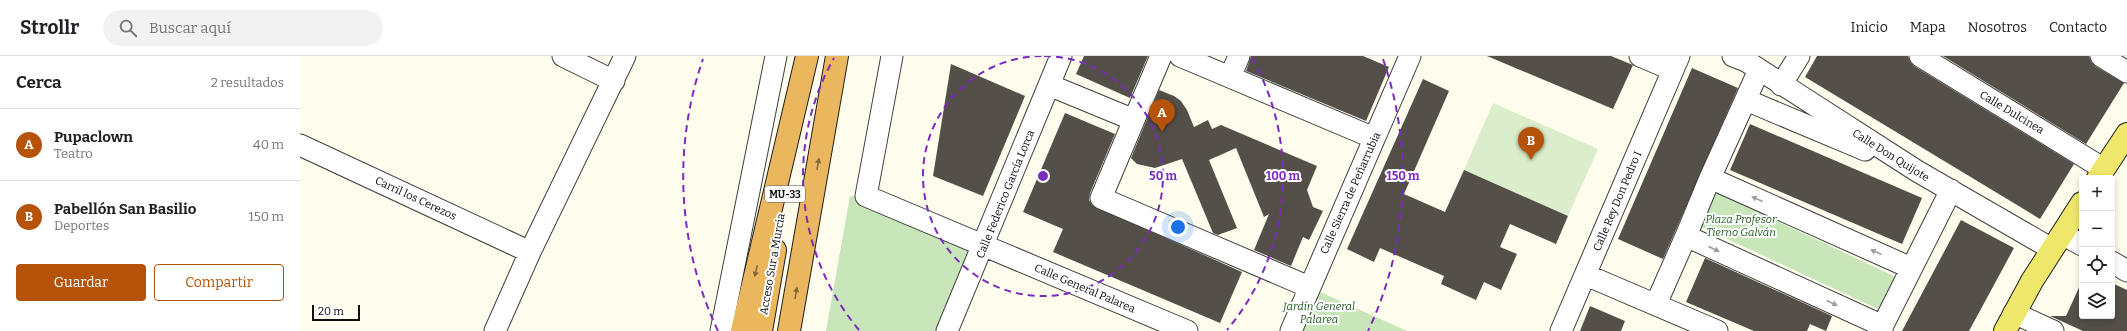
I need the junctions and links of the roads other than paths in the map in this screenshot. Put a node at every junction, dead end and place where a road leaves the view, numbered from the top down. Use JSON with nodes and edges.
{"nodes":[{"id":1,"x":563,"y":56,"type":"edge"},
{"id":2,"x":625,"y":56,"type":"edge"},
{"id":3,"x":776,"y":56,"type":"edge"},
{"id":4,"x":809,"y":56,"type":"edge"},
{"id":5,"x":837,"y":56,"type":"edge"},
{"id":6,"x":892,"y":56,"type":"edge"},
{"id":7,"x":1061,"y":56,"type":"edge"},
{"id":8,"x":1161,"y":56,"type":"edge"},
{"id":9,"x":1180,"y":56,"type":"edge"},
{"id":10,"x":1239,"y":56,"type":"edge"},
{"id":11,"x":1640,"y":56,"type":"edge"},
{"id":12,"x":1799,"y":56,"type":"edge"},
{"id":13,"x":1920,"y":56,"type":"edge"},
{"id":14,"x":2101,"y":56,"type":"edge"},
{"id":15,"x":1408,"y":57,"type":"edge"},
{"id":16,"x":1747,"y":61,"type":"edge"},
{"id":17,"x":1676,"y":63,"type":"edge"},
{"id":18,"x":2127,"y":72,"type":"edge"},
{"id":19,"x":1230,"y":77,"type":"junction"},
{"id":20,"x":614,"y":81,"type":"junction"},
{"id":21,"x":1049,"y":85,"type":"junction"},
{"id":22,"x":1781,"y":85,"type":"junction"},
{"id":23,"x":1746,"y":100,"type":"junction"},
{"id":24,"x":1134,"y":120,"type":"junction"},
{"id":25,"x":2127,"y":134,"type":"edge"},
{"id":26,"x":1374,"y":138,"type":"junction"},
{"id":27,"x":300,"y":144,"type":"edge"},
{"id":28,"x":1917,"y":172,"type":"junction"},
{"id":29,"x":2101,"y":173,"type":"edge"},
{"id":30,"x":1710,"y":178,"type":"junction"},
{"id":31,"x":1951,"y":190,"type":"junction"},
{"id":32,"x":2079,"y":208,"type":"edge"},
{"id":33,"x":1686,"y":236,"type":"junction"},
{"id":34,"x":2057,"y":241,"type":"junction"},
{"id":35,"x":984,"y":245,"type":"junction"},
{"id":36,"x":2079,"y":245,"type":"edge"},
{"id":37,"x":530,"y":252,"type":"junction"},
{"id":38,"x":2115,"y":264,"type":"edge"},
{"id":39,"x":1911,"y":268,"type":"junction"},
{"id":40,"x":2127,"y":271,"type":"edge"},
{"id":41,"x":1586,"y":275,"type":"junction"},
{"id":42,"x":1309,"y":287,"type":"junction"},
{"id":43,"x":1656,"y":304,"type":"junction"},
{"id":44,"x":2010,"y":322,"type":"edge"},
{"id":45,"x":1881,"y":329,"type":"edge"},
{"id":46,"x":2042,"y":329,"type":"edge"},
{"id":47,"x":495,"y":331,"type":"edge"},
{"id":48,"x":721,"y":331,"type":"edge"},
{"id":49,"x":742,"y":331,"type":"edge"},
{"id":50,"x":760,"y":331,"type":"edge"},
{"id":51,"x":789,"y":331,"type":"edge"},
{"id":52,"x":947,"y":331,"type":"edge"},
{"id":53,"x":1187,"y":331,"type":"edge"},
{"id":54,"x":1291,"y":331,"type":"edge"},
{"id":55,"x":1561,"y":331,"type":"edge"},
{"id":56,"x":1717,"y":331,"type":"edge"}],
"edges":[{"from":1,"to":20,"type":"street"},
{"from":2,"to":20,"type":"street"},
{"from":3,"to":48,"type":"street"},
{"from":4,"to":49,"type":"highway","one_way":true},
{"from":4,"to":50,"type":"highway","name":"Acceso Sur a Murcia","number":"MU-33"},
{"from":51,"to":5,"type":"highway","number":"MU-33","one_way":true},
{"from":6,"to":35,"type":"street","name":"Calle General Palarea"},
{"from":7,"to":21,"type":"street","name":"Calle Federico García Lorca"},
{"from":8,"to":24,"type":"street"},
{"from":9,"to":19,"type":"street"},
{"from":10,"to":19,"type":"street"},
{"from":11,"to":17,"type":"street"},
{"from":12,"to":22,"type":"street"},
{"from":13,"to":29,"type":"street","name":"Calle Dulcinea"},
{"from":14,"to":18,"type":"street"},
{"from":15,"to":26,"type":"street","name":"Calle Sierra de Peñarrubia"},
{"from":16,"to":22,"type":"street","name":"Calle Don Quijote"},
{"from":16,"to":23,"type":"street"},
{"from":17,"to":41,"type":"street","name":"Calle Rey Don Pedro I"},
{"from":19,"to":26,"type":"street"},
{"from":20,"to":37,"type":"street"},
{"from":21,"to":24,"type":"street"},
{"from":21,"to":35,"type":"street","name":"Calle Federico García Lorca"},
{"from":22,"to":28,"type":"street","name":"Calle Don Quijote"},
{"from":23,"to":28,"type":"street"},
{"from":23,"to":30,"type":"street"},
{"from":24,"to":42,"type":"street"},
{"from":25,"to":29,"type":"main road"},
{"from":26,"to":42,"type":"street","name":"Calle Sierra de Peñarrubia"},
{"from":27,"to":37,"type":"street","name":"Carril los Cerezos"},
{"from":28,"to":31,"type":"street","name":"Calle Don Quijote"},
{"from":30,"to":33,"type":"street"},
{"from":39,"to":30,"type":"street","one_way":true},
{"from":31,"to":34,"type":"street","name":"Calle Don Quijote"},
{"from":31,"to":39,"type":"street"},
{"from":32,"to":34,"type":"main road"},
{"from":33,"to":43,"type":"street"},
{"from":33,"to":45,"type":"street","one_way":true},
{"from":34,"to":36,"type":"street","name":"Calle Don Quijote"},
{"from":34,"to":44,"type":"main road"},
{"from":35,"to":52,"type":"street","name":"Calle Federico García Lorca"},
{"from":35,"to":53,"type":"street","name":"Calle General Palarea"},
{"from":37,"to":47,"type":"street"},
{"from":38,"to":40,"type":"street"},
{"from":39,"to":45,"type":"street"},
{"from":41,"to":43,"type":"street"},
{"from":41,"to":55,"type":"street","name":"Calle Rey Don Pedro I"},
{"from":42,"to":54,"type":"street","name":"Calle Sierra de Peñarrubia"},
{"from":43,"to":56,"type":"street"},
{"from":44,"to":46,"type":"street"}]}
